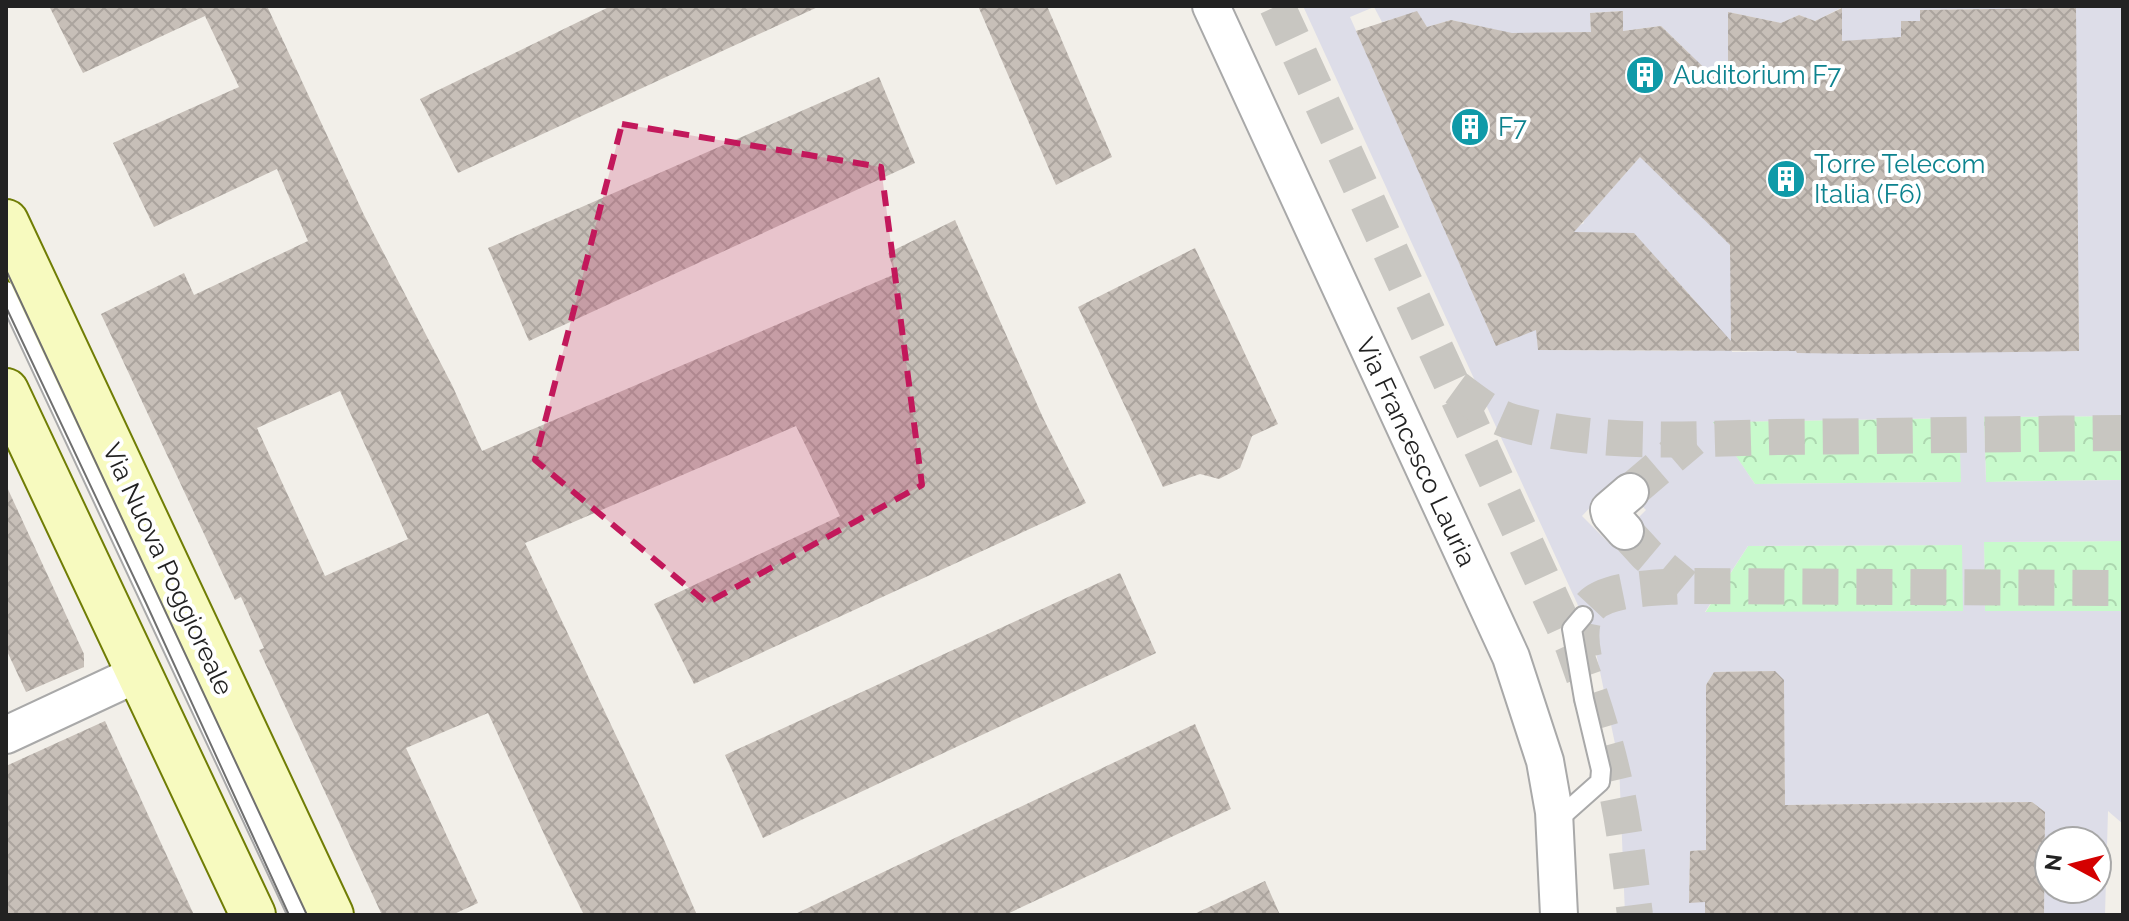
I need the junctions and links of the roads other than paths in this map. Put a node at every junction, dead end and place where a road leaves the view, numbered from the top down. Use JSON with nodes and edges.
{"nodes":[{"id":1,"x":1211,"y":6,"type":"edge"},
{"id":2,"x":6,"y":222,"type":"edge"},
{"id":3,"x":6,"y":291,"type":"edge"},
{"id":4,"x":6,"y":391,"type":"edge"},
{"id":5,"x":1630,"y":492,"type":"tunnel mouth"},
{"id":6,"x":1625,"y":531,"type":"tunnel mouth"},
{"id":7,"x":1583,"y":616,"type":"dead end"},
{"id":8,"x":139,"y":673,"type":"junction"},
{"id":9,"x":6,"y":735,"type":"edge"},
{"id":10,"x":1555,"y":822,"type":"junction"},
{"id":11,"x":253,"y":915,"type":"edge"},
{"id":12,"x":298,"y":915,"type":"edge"},
{"id":13,"x":331,"y":915,"type":"edge"},
{"id":14,"x":1559,"y":915,"type":"edge"}],
"edges":[{"from":1,"to":10,"type":"street","name":"Via Francesco Lauria"},
{"from":2,"to":13,"type":"main road","name":"Via Nuova Poggioreale"},
{"from":3,"to":12,"type":"lane"},
{"from":4,"to":8,"type":"main road"},
{"from":5,"to":6,"type":"street"},
{"from":7,"to":10,"type":"lane"},
{"from":8,"to":9,"type":"street"},
{"from":8,"to":11,"type":"main road"},
{"from":10,"to":14,"type":"street","name":"Via Francesco Lauria"}]}
